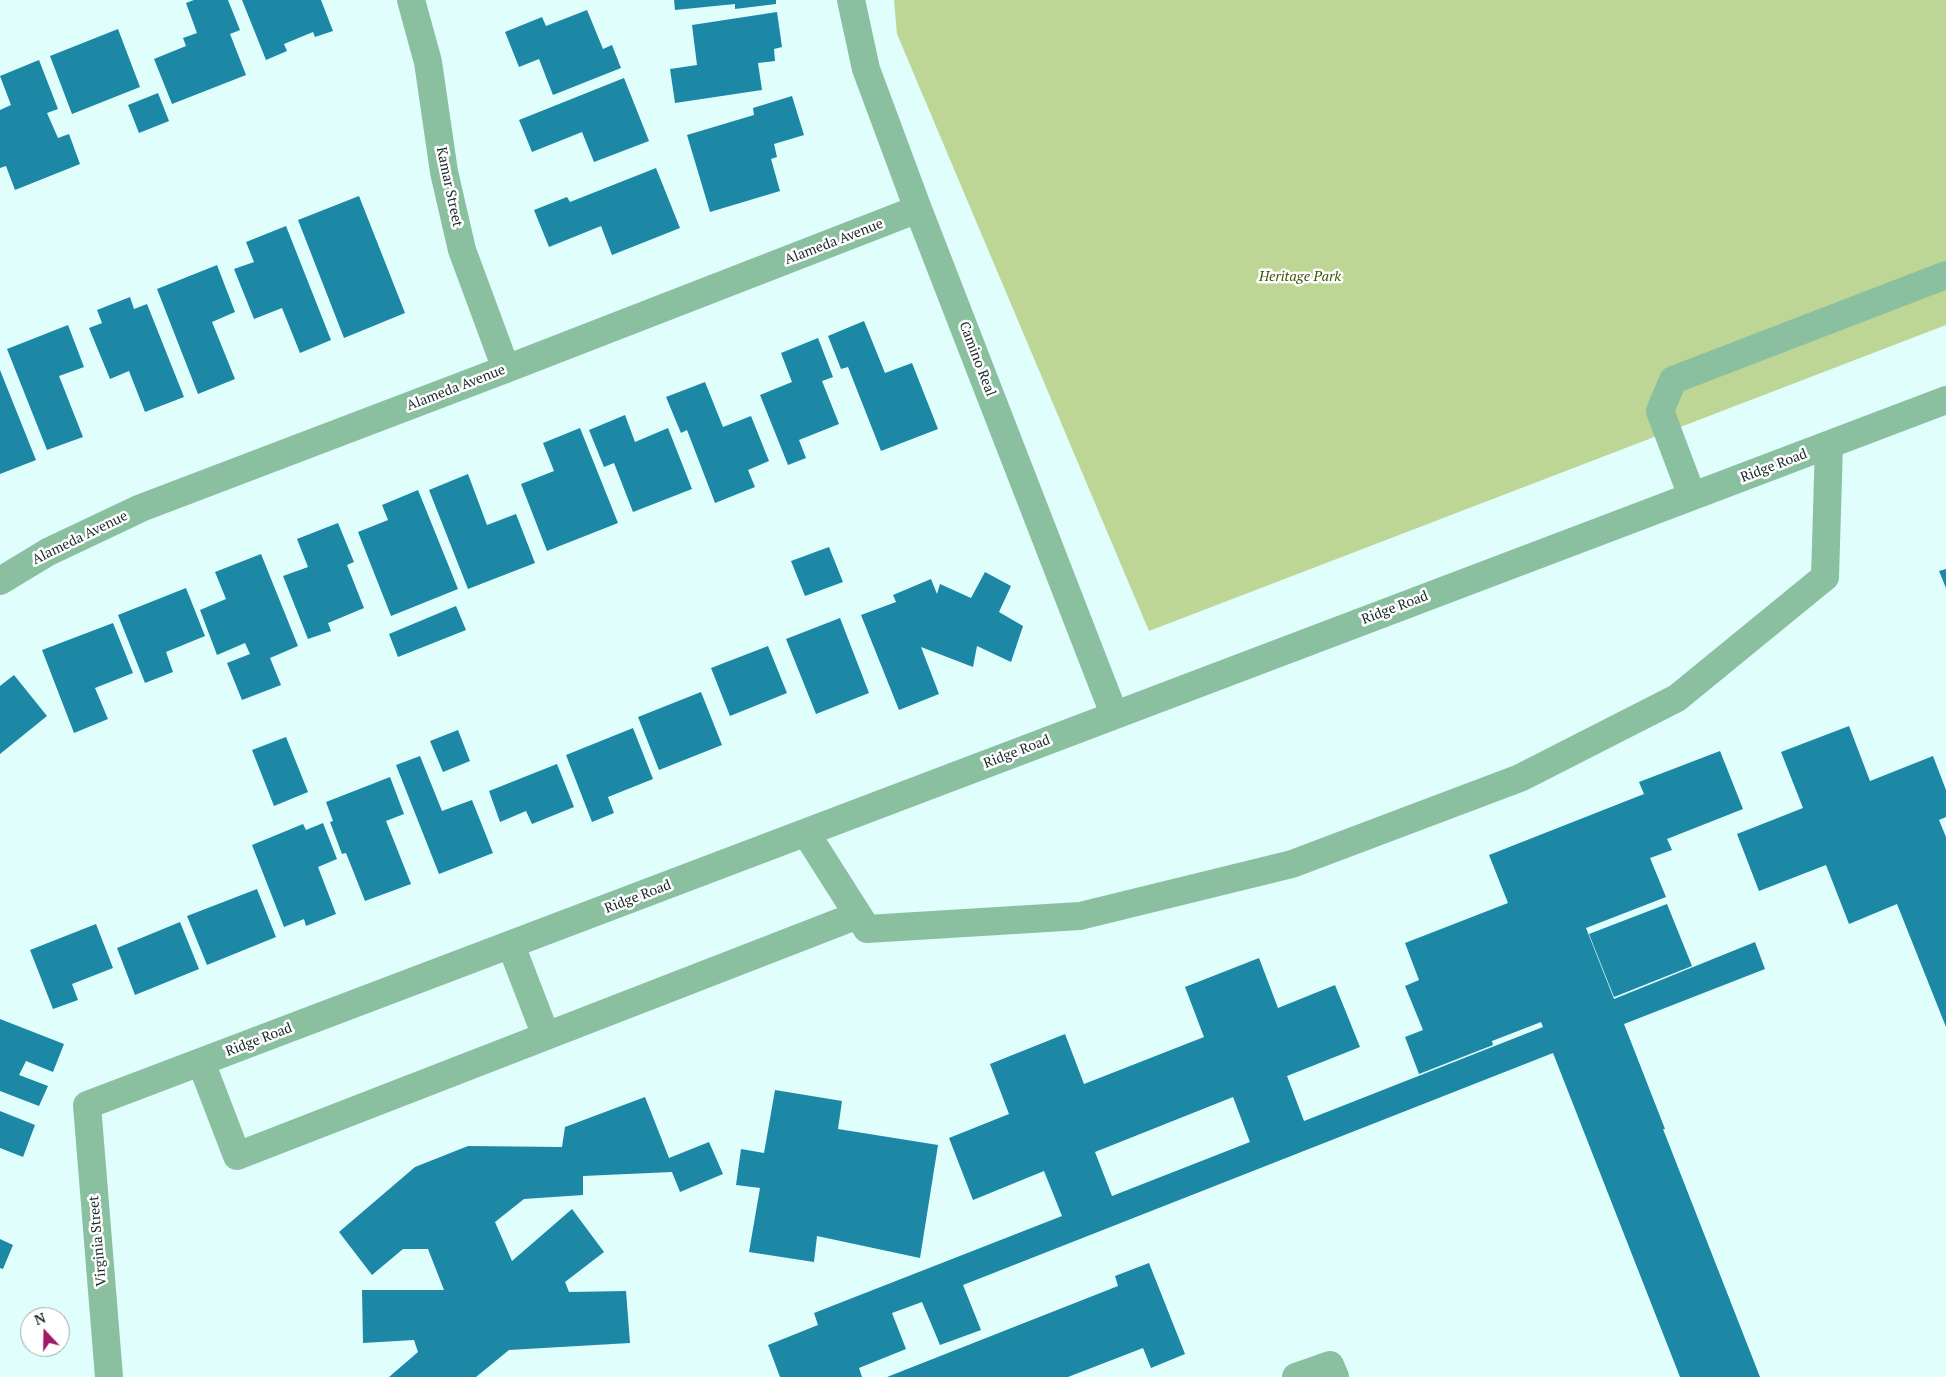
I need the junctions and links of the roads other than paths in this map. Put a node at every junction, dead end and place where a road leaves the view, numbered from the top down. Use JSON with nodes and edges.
{"nodes":[{"id":1,"x":411,"y":0,"type":"edge"},
{"id":2,"x":851,"y":0,"type":"edge"},
{"id":3,"x":918,"y":209,"type":"junction"},
{"id":4,"x":1946,"y":275,"type":"edge"},
{"id":5,"x":506,"y":369,"type":"junction"},
{"id":6,"x":1946,"y":400,"type":"edge"},
{"id":7,"x":1829,"y":445,"type":"junction"},
{"id":8,"x":1692,"y":496,"type":"junction"},
{"id":9,"x":0,"y":581,"type":"edge"},
{"id":10,"x":1114,"y":714,"type":"junction"},
{"id":11,"x":806,"y":833,"type":"junction"},
{"id":12,"x":858,"y":915,"type":"junction"},
{"id":13,"x":511,"y":945,"type":"junction"},
{"id":14,"x":546,"y":1036,"type":"junction"},
{"id":15,"x":200,"y":1062,"type":"junction"},
{"id":16,"x":87,"y":1105,"type":"joint"},
{"id":17,"x":109,"y":1377,"type":"edge"},
{"id":18,"x":1296,"y":1377,"type":"edge"},
{"id":19,"x":1335,"y":1377,"type":"edge"}],
"edges":[{"from":1,"to":5,"type":"street","name":"Kamar Street"},
{"from":2,"to":3,"type":"street","name":"Camino Real"},
{"from":3,"to":5,"type":"street","name":"Alameda Avenue"},
{"from":3,"to":10,"type":"street","name":"Camino Real"},
{"from":4,"to":8,"type":"street"},
{"from":5,"to":9,"type":"street","name":"Alameda Avenue"},
{"from":6,"to":7,"type":"street","name":"Ridge Road"},
{"from":7,"to":8,"type":"street","name":"Ridge Road"},
{"from":7,"to":12,"type":"street"},
{"from":8,"to":10,"type":"street","name":"Ridge Road"},
{"from":10,"to":11,"type":"street","name":"Ridge Road"},
{"from":11,"to":12,"type":"street"},
{"from":11,"to":13,"type":"street","name":"Ridge Road"},
{"from":12,"to":14,"type":"street"},
{"from":13,"to":14,"type":"street"},
{"from":13,"to":15,"type":"street","name":"Ridge Road"},
{"from":14,"to":15,"type":"street"},
{"from":15,"to":16,"type":"street","name":"Ridge Road"},
{"from":16,"to":17,"type":"street","name":"Virginia Street"},
{"from":18,"to":19,"type":"street"}]}
